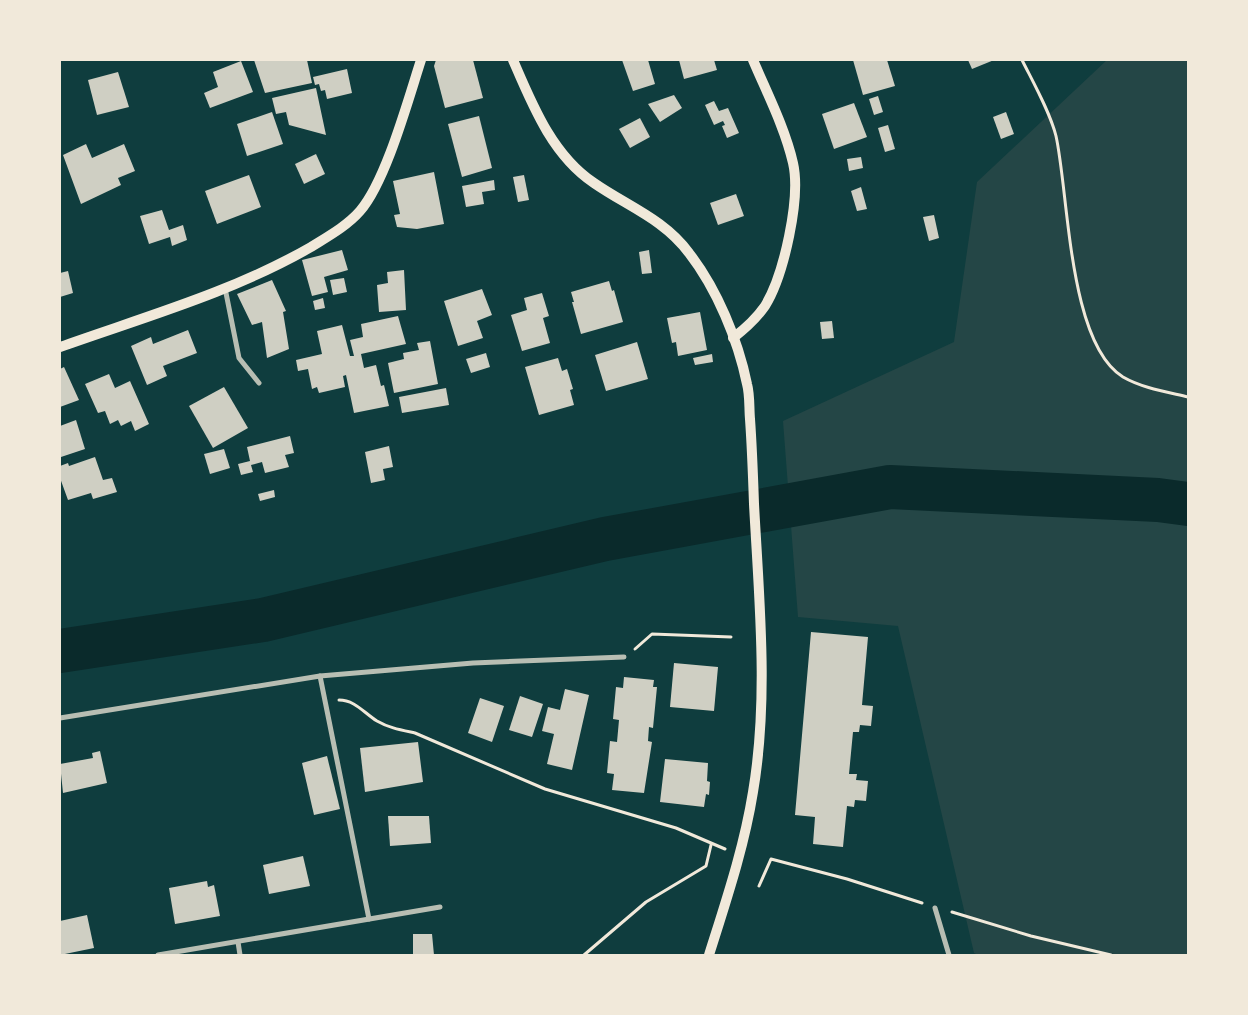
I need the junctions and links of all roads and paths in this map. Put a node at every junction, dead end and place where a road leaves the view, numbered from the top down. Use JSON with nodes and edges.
{"nodes":[{"id":1,"x":421,"y":60,"type":"edge"},
{"id":2,"x":513,"y":60,"type":"edge"},
{"id":3,"x":753,"y":60,"type":"edge"},
{"id":4,"x":1022,"y":60,"type":"edge"},
{"id":5,"x":225,"y":288,"type":"junction"},
{"id":6,"x":733,"y":338,"type":"junction"},
{"id":7,"x":60,"y":346,"type":"edge"},
{"id":8,"x":260,"y":383,"type":"dead end"},
{"id":9,"x":1188,"y":397,"type":"edge"},
{"id":10,"x":731,"y":637,"type":"dead end"},
{"id":11,"x":624,"y":657,"type":"joint"},
{"id":12,"x":320,"y":676,"type":"junction"},
{"id":13,"x":326,"y":700,"type":"junction"},
{"id":14,"x":60,"y":718,"type":"edge"},
{"id":15,"x":711,"y":845,"type":"junction"},
{"id":16,"x":724,"y":856,"type":"dead end"},
{"id":17,"x":440,"y":907,"type":"dead end"},
{"id":18,"x":936,"y":908,"type":"dead end"},
{"id":19,"x":369,"y":919,"type":"junction"},
{"id":20,"x":238,"y":942,"type":"junction"},
{"id":21,"x":158,"y":955,"type":"edge"},
{"id":22,"x":240,"y":955,"type":"edge"},
{"id":23,"x":584,"y":955,"type":"edge"},
{"id":24,"x":709,"y":955,"type":"edge"},
{"id":25,"x":949,"y":955,"type":"edge"}],
"edges":[{"from":1,"to":5,"type":"main road"},
{"from":2,"to":6,"type":"main road"},
{"from":3,"to":6,"type":"main road"},
{"from":4,"to":9,"type":"path"},
{"from":5,"to":7,"type":"main road"},
{"from":5,"to":8,"type":"street"},
{"from":6,"to":24,"type":"main road"},
{"from":10,"to":11,"type":"path"},
{"from":11,"to":12,"type":"street"},
{"from":12,"to":13,"type":"street"},
{"from":12,"to":14,"type":"street"},
{"from":13,"to":15,"type":"path"},
{"from":13,"to":19,"type":"street"},
{"from":15,"to":16,"type":"path"},
{"from":15,"to":23,"type":"path"},
{"from":17,"to":19,"type":"street"},
{"from":18,"to":25,"type":"street"},
{"from":19,"to":20,"type":"street"},
{"from":20,"to":21,"type":"street"},
{"from":20,"to":22,"type":"street"}]}
